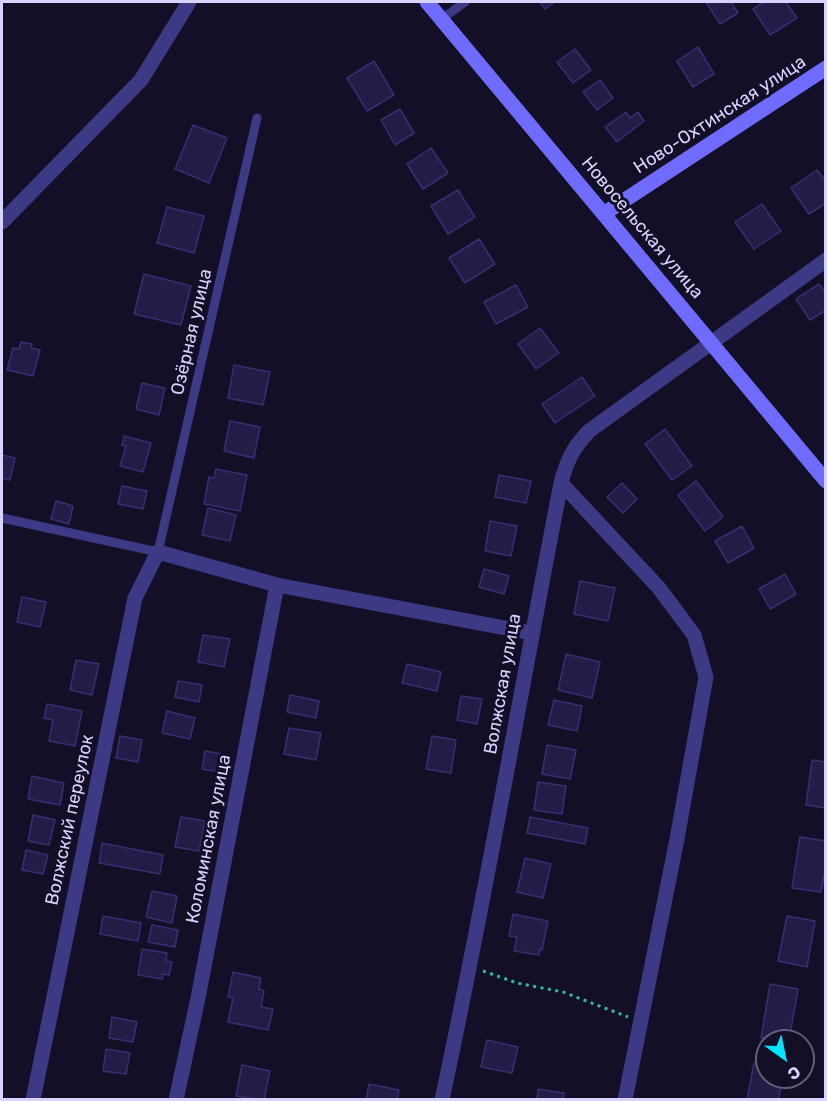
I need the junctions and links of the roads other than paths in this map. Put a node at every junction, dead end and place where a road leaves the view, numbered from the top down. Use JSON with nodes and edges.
{"nodes":[{"id":1,"x":189,"y":2,"type":"edge"},
{"id":2,"x":428,"y":2,"type":"edge"},
{"id":3,"x":465,"y":2,"type":"edge"},
{"id":4,"x":442,"y":19,"type":"junction"},
{"id":5,"x":825,"y":68,"type":"edge"},
{"id":6,"x":257,"y":118,"type":"dead end"},
{"id":7,"x":605,"y":213,"type":"junction"},
{"id":8,"x":2,"y":222,"type":"edge"},
{"id":9,"x":825,"y":260,"type":"edge"},
{"id":10,"x":711,"y":342,"type":"junction"},
{"id":11,"x":825,"y":481,"type":"edge"},
{"id":12,"x":561,"y":483,"type":"junction"},
{"id":13,"x":2,"y":518,"type":"edge"},
{"id":14,"x":158,"y":552,"type":"junction"},
{"id":15,"x":277,"y":585,"type":"junction"},
{"id":16,"x":532,"y":633,"type":"junction"},
{"id":17,"x":33,"y":1100,"type":"edge"},
{"id":18,"x":176,"y":1100,"type":"edge"},
{"id":19,"x":442,"y":1100,"type":"edge"},
{"id":20,"x":625,"y":1100,"type":"edge"}],
"edges":[{"from":1,"to":8,"type":"street"},
{"from":2,"to":4,"type":"street","name":"Новосельская улица"},
{"from":3,"to":4,"type":"lane"},
{"from":4,"to":7,"type":"street","name":"Новосельская улица"},
{"from":5,"to":7,"type":"street","name":"Ново-Охтинская улица"},
{"from":6,"to":14,"type":"lane","name":"Озёрная улица"},
{"from":7,"to":10,"type":"street","name":"Новосельская улица"},
{"from":9,"to":10,"type":"street","name":"Волжская улица"},
{"from":10,"to":11,"type":"street","name":"Новосельская улица"},
{"from":10,"to":12,"type":"street","name":"Волжская улица"},
{"from":12,"to":16,"type":"street","name":"Волжская улица"},
{"from":12,"to":20,"type":"street"},
{"from":13,"to":14,"type":"lane"},
{"from":14,"to":15,"type":"street"},
{"from":14,"to":17,"type":"street","name":"Волжский переулок"},
{"from":15,"to":16,"type":"street"},
{"from":15,"to":18,"type":"street","name":"Коломинская улица"},
{"from":16,"to":19,"type":"street","name":"Волжская улица"}]}
